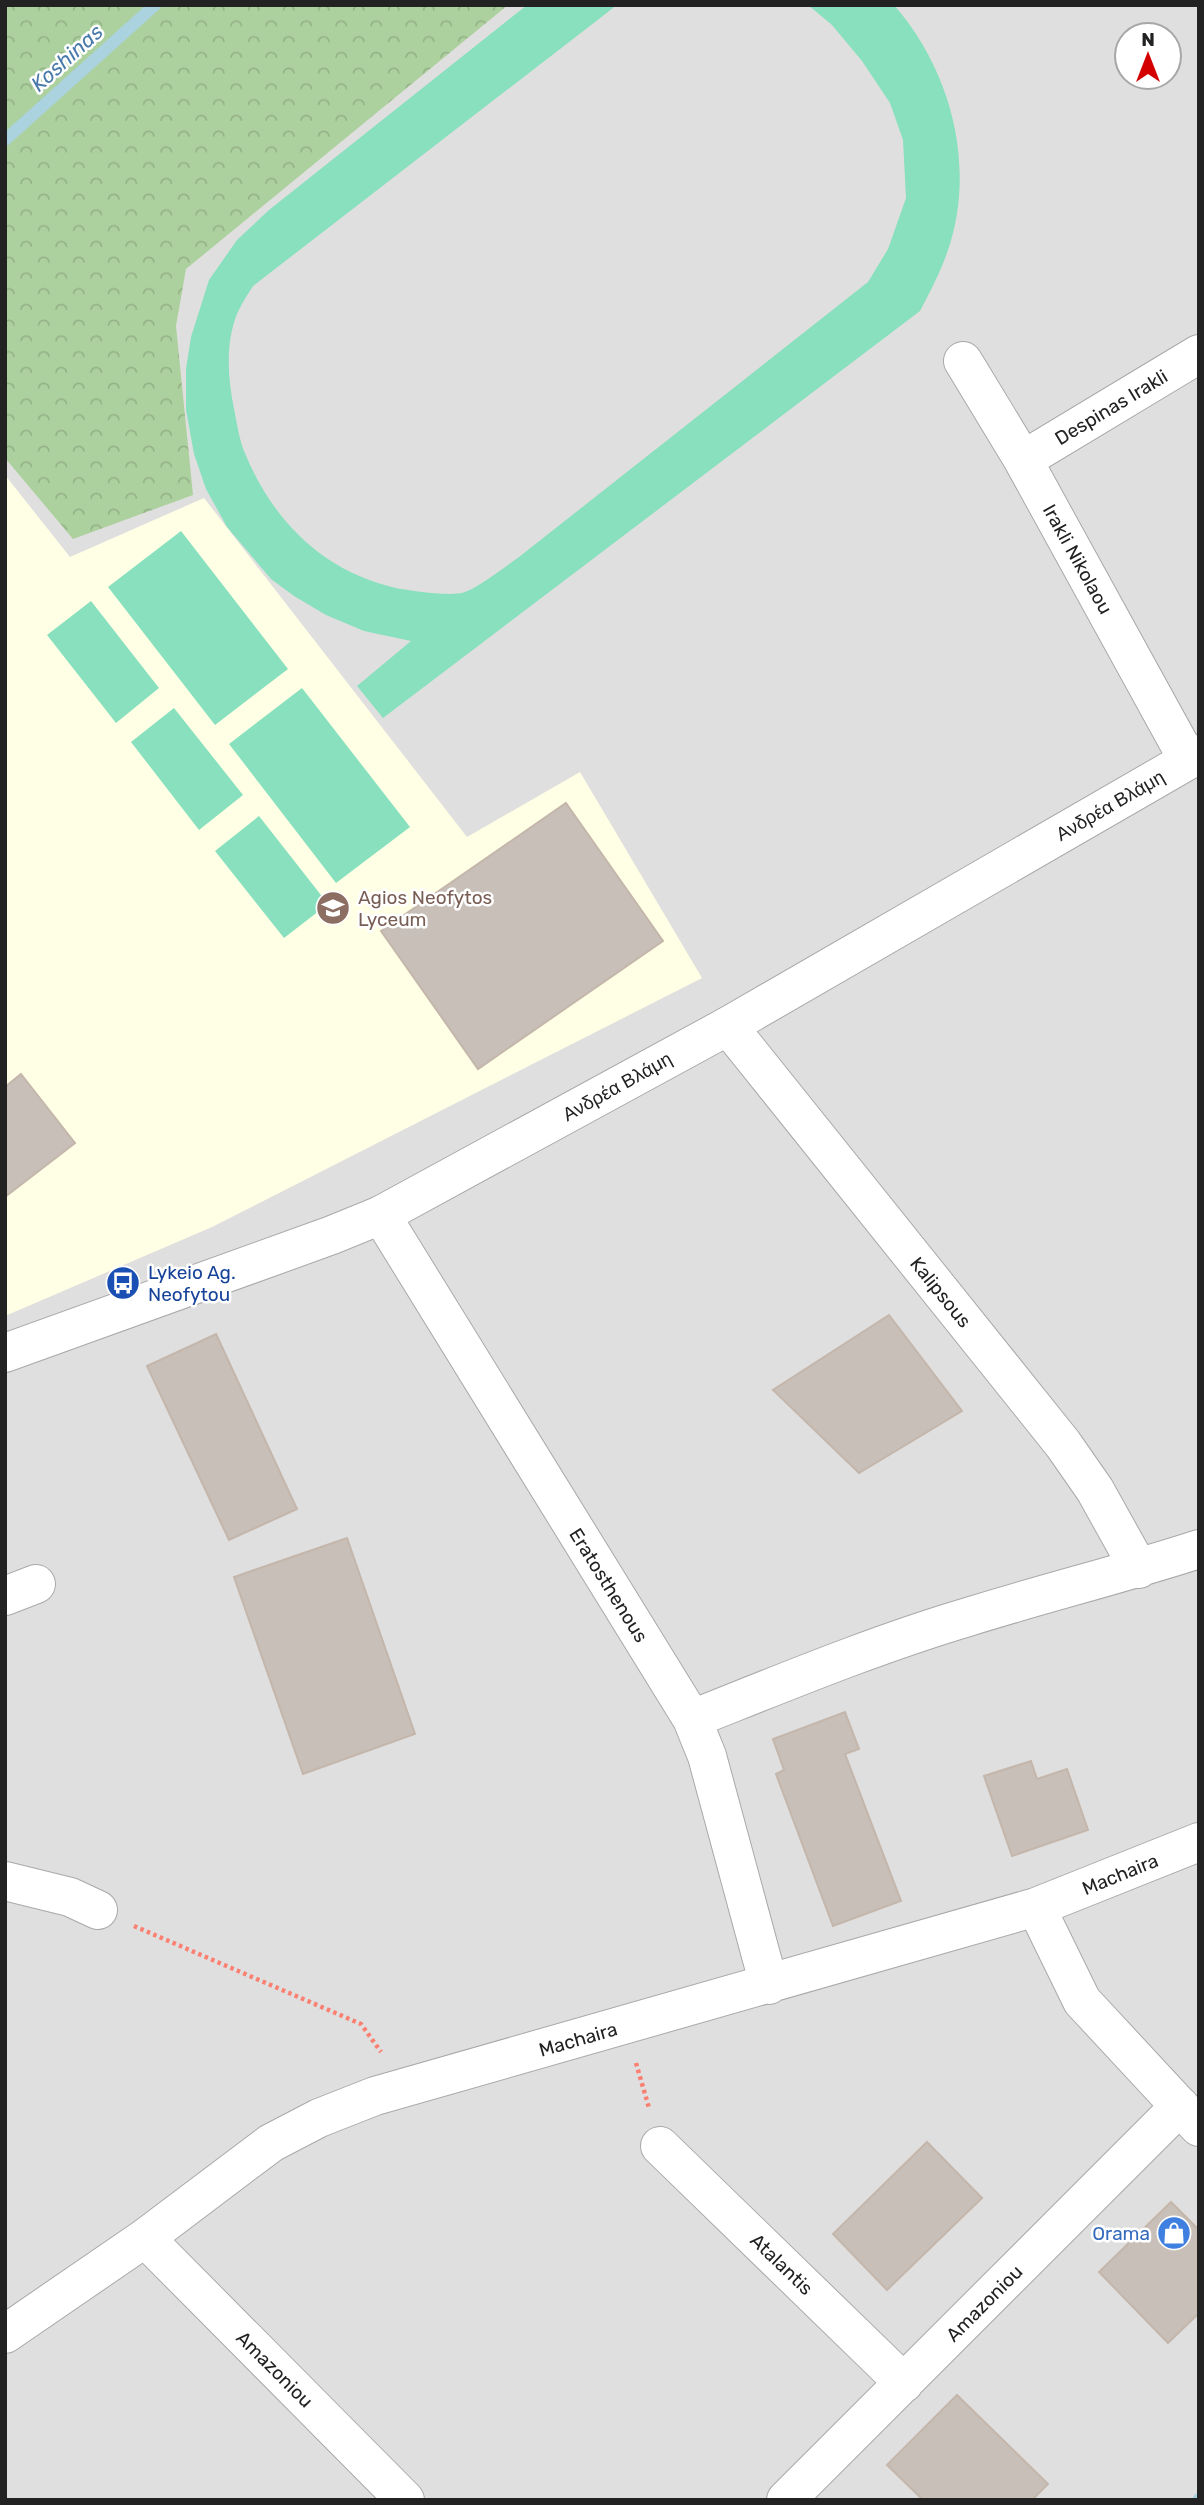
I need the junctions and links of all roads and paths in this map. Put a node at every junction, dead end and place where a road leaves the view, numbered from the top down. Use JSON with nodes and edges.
{"nodes":[{"id":1,"x":1199,"y":354,"type":"edge"},
{"id":2,"x":963,"y":360,"type":"dead end"},
{"id":3,"x":1023,"y":460,"type":"junction"},
{"id":4,"x":1194,"y":757,"type":"edge"},
{"id":5,"x":728,"y":1026,"type":"junction"},
{"id":6,"x":381,"y":1215,"type":"junction"},
{"id":7,"x":5,"y":1353,"type":"edge"},
{"id":8,"x":1199,"y":1549,"type":"edge"},
{"id":9,"x":1139,"y":1569,"type":"junction"},
{"id":10,"x":692,"y":1719,"type":"junction"},
{"id":11,"x":1199,"y":1842,"type":"edge"},
{"id":12,"x":5,"y":1881,"type":"edge"},
{"id":13,"x":1036,"y":1907,"type":"junction"},
{"id":14,"x":98,"y":1910,"type":"joint"},
{"id":15,"x":769,"y":1985,"type":"junction"},
{"id":16,"x":625,"y":2025,"type":"junction"},
{"id":17,"x":406,"y":2087,"type":"junction"},
{"id":18,"x":1189,"y":2117,"type":"edge"},
{"id":19,"x":660,"y":2146,"type":"joint"},
{"id":20,"x":145,"y":2238,"type":"junction"},
{"id":21,"x":5,"y":2334,"type":"edge"},
{"id":22,"x":904,"y":2383,"type":"junction"},
{"id":23,"x":405,"y":2500,"type":"edge"},
{"id":24,"x":786,"y":2500,"type":"edge"}],
"edges":[{"from":1,"to":3,"type":"street","name":"Despinas Irakli"},
{"from":2,"to":3,"type":"street","name":"Irakli Nikolaou"},
{"from":3,"to":4,"type":"street","name":"Irakli Nikolaou"},
{"from":4,"to":5,"type":"street","name":"Ανδρέα Βλάμη"},
{"from":5,"to":6,"type":"street","name":"Ανδρέα Βλάμη"},
{"from":5,"to":9,"type":"street","name":"Kalipsous"},
{"from":6,"to":7,"type":"street","name":"Ανδρέα Βλάμη"},
{"from":6,"to":10,"type":"street","name":"Eratosthenous"},
{"from":8,"to":9,"type":"street"},
{"from":9,"to":10,"type":"street"},
{"from":10,"to":15,"type":"street","name":"Eratosthenous"},
{"from":11,"to":13,"type":"street","name":"Machaira"},
{"from":12,"to":14,"type":"street"},
{"from":13,"to":15,"type":"street","name":"Machaira"},
{"from":13,"to":18,"type":"street"},
{"from":14,"to":17,"type":"path"},
{"from":15,"to":16,"type":"street","name":"Machaira"},
{"from":16,"to":17,"type":"street","name":"Machaira"},
{"from":16,"to":19,"type":"path"},
{"from":17,"to":20,"type":"street","name":"Machaira"},
{"from":18,"to":22,"type":"street","name":"Amazoniou"},
{"from":19,"to":22,"type":"street","name":"Atalantis"},
{"from":20,"to":21,"type":"street","name":"Machaira"},
{"from":20,"to":23,"type":"street","name":"Amazoniou"},
{"from":22,"to":24,"type":"street","name":"Amazoniou"}]}
